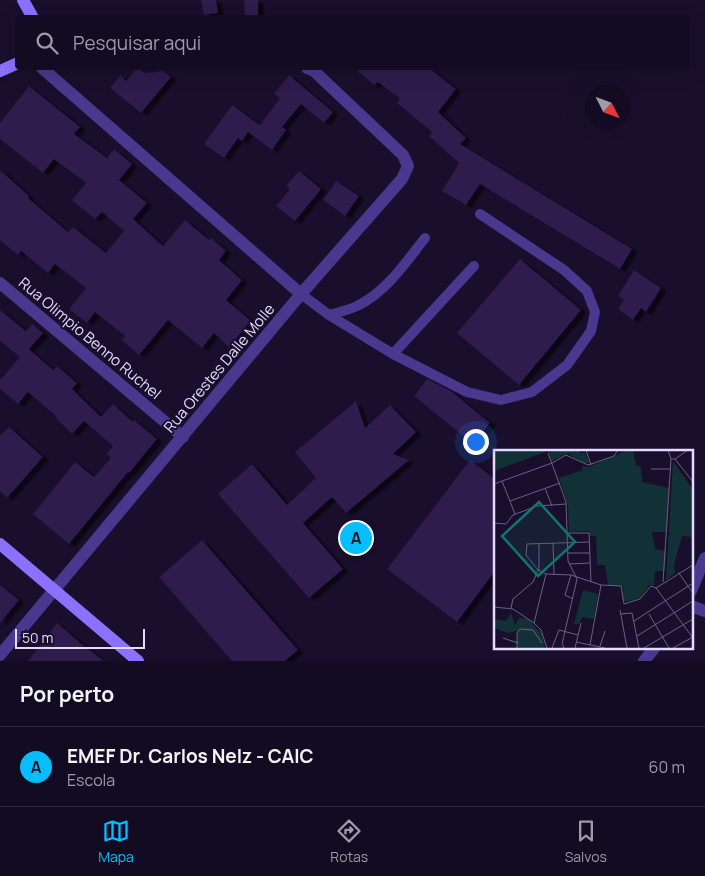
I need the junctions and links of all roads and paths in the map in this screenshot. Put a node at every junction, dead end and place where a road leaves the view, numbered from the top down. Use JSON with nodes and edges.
{"nodes":[{"id":1,"x":23,"y":0,"type":"edge"},
{"id":2,"x":31,"y":15,"type":"edge"},
{"id":3,"x":15,"y":64,"type":"edge"},
{"id":4,"x":44,"y":70,"type":"edge"},
{"id":5,"x":311,"y":70,"type":"edge"},
{"id":6,"x":0,"y":71,"type":"edge"},
{"id":7,"x":480,"y":214,"type":"dead end"},
{"id":8,"x":426,"y":238,"type":"dead end"},
{"id":9,"x":474,"y":266,"type":"dead end"},
{"id":10,"x":0,"y":283,"type":"edge"},
{"id":11,"x":301,"y":294,"type":"junction"},
{"id":12,"x":329,"y":315,"type":"junction"},
{"id":13,"x":393,"y":354,"type":"junction"},
{"id":14,"x":183,"y":437,"type":"junction"},
{"id":15,"x":0,"y":544,"type":"edge"},
{"id":16,"x":705,"y":558,"type":"edge"},
{"id":17,"x":692,"y":588,"type":"edge"},
{"id":18,"x":54,"y":590,"type":"junction"},
{"id":19,"x":692,"y":606,"type":"edge"},
{"id":20,"x":705,"y":611,"type":"edge"},
{"id":21,"x":654,"y":648,"type":"edge"},
{"id":22,"x":0,"y":655,"type":"edge"},
{"id":23,"x":138,"y":661,"type":"edge"},
{"id":24,"x":644,"y":661,"type":"edge"}],
"edges":[{"from":1,"to":2,"type":"street"},
{"from":3,"to":6,"type":"street"},
{"from":4,"to":11,"type":"street"},
{"from":5,"to":11,"type":"street","name":"Rua Orestes Dalle Molle"},
{"from":7,"to":13,"type":"lane"},
{"from":8,"to":12,"type":"lane"},
{"from":9,"to":13,"type":"lane"},
{"from":10,"to":14,"type":"street","name":"Rua Olimpio Benno Ruchel"},
{"from":11,"to":12,"type":"lane"},
{"from":11,"to":14,"type":"street","name":"Rua Orestes Dalle Molle"},
{"from":12,"to":13,"type":"lane"},
{"from":14,"to":18,"type":"street","name":"Rua Orestes Dalle Molle"},
{"from":15,"to":18,"type":"street"},
{"from":16,"to":17,"type":"street"},
{"from":18,"to":22,"type":"street","name":"Rua Orestes Dalle Molle"},
{"from":18,"to":23,"type":"street"},
{"from":19,"to":20,"type":"street"},
{"from":21,"to":24,"type":"street"}]}
